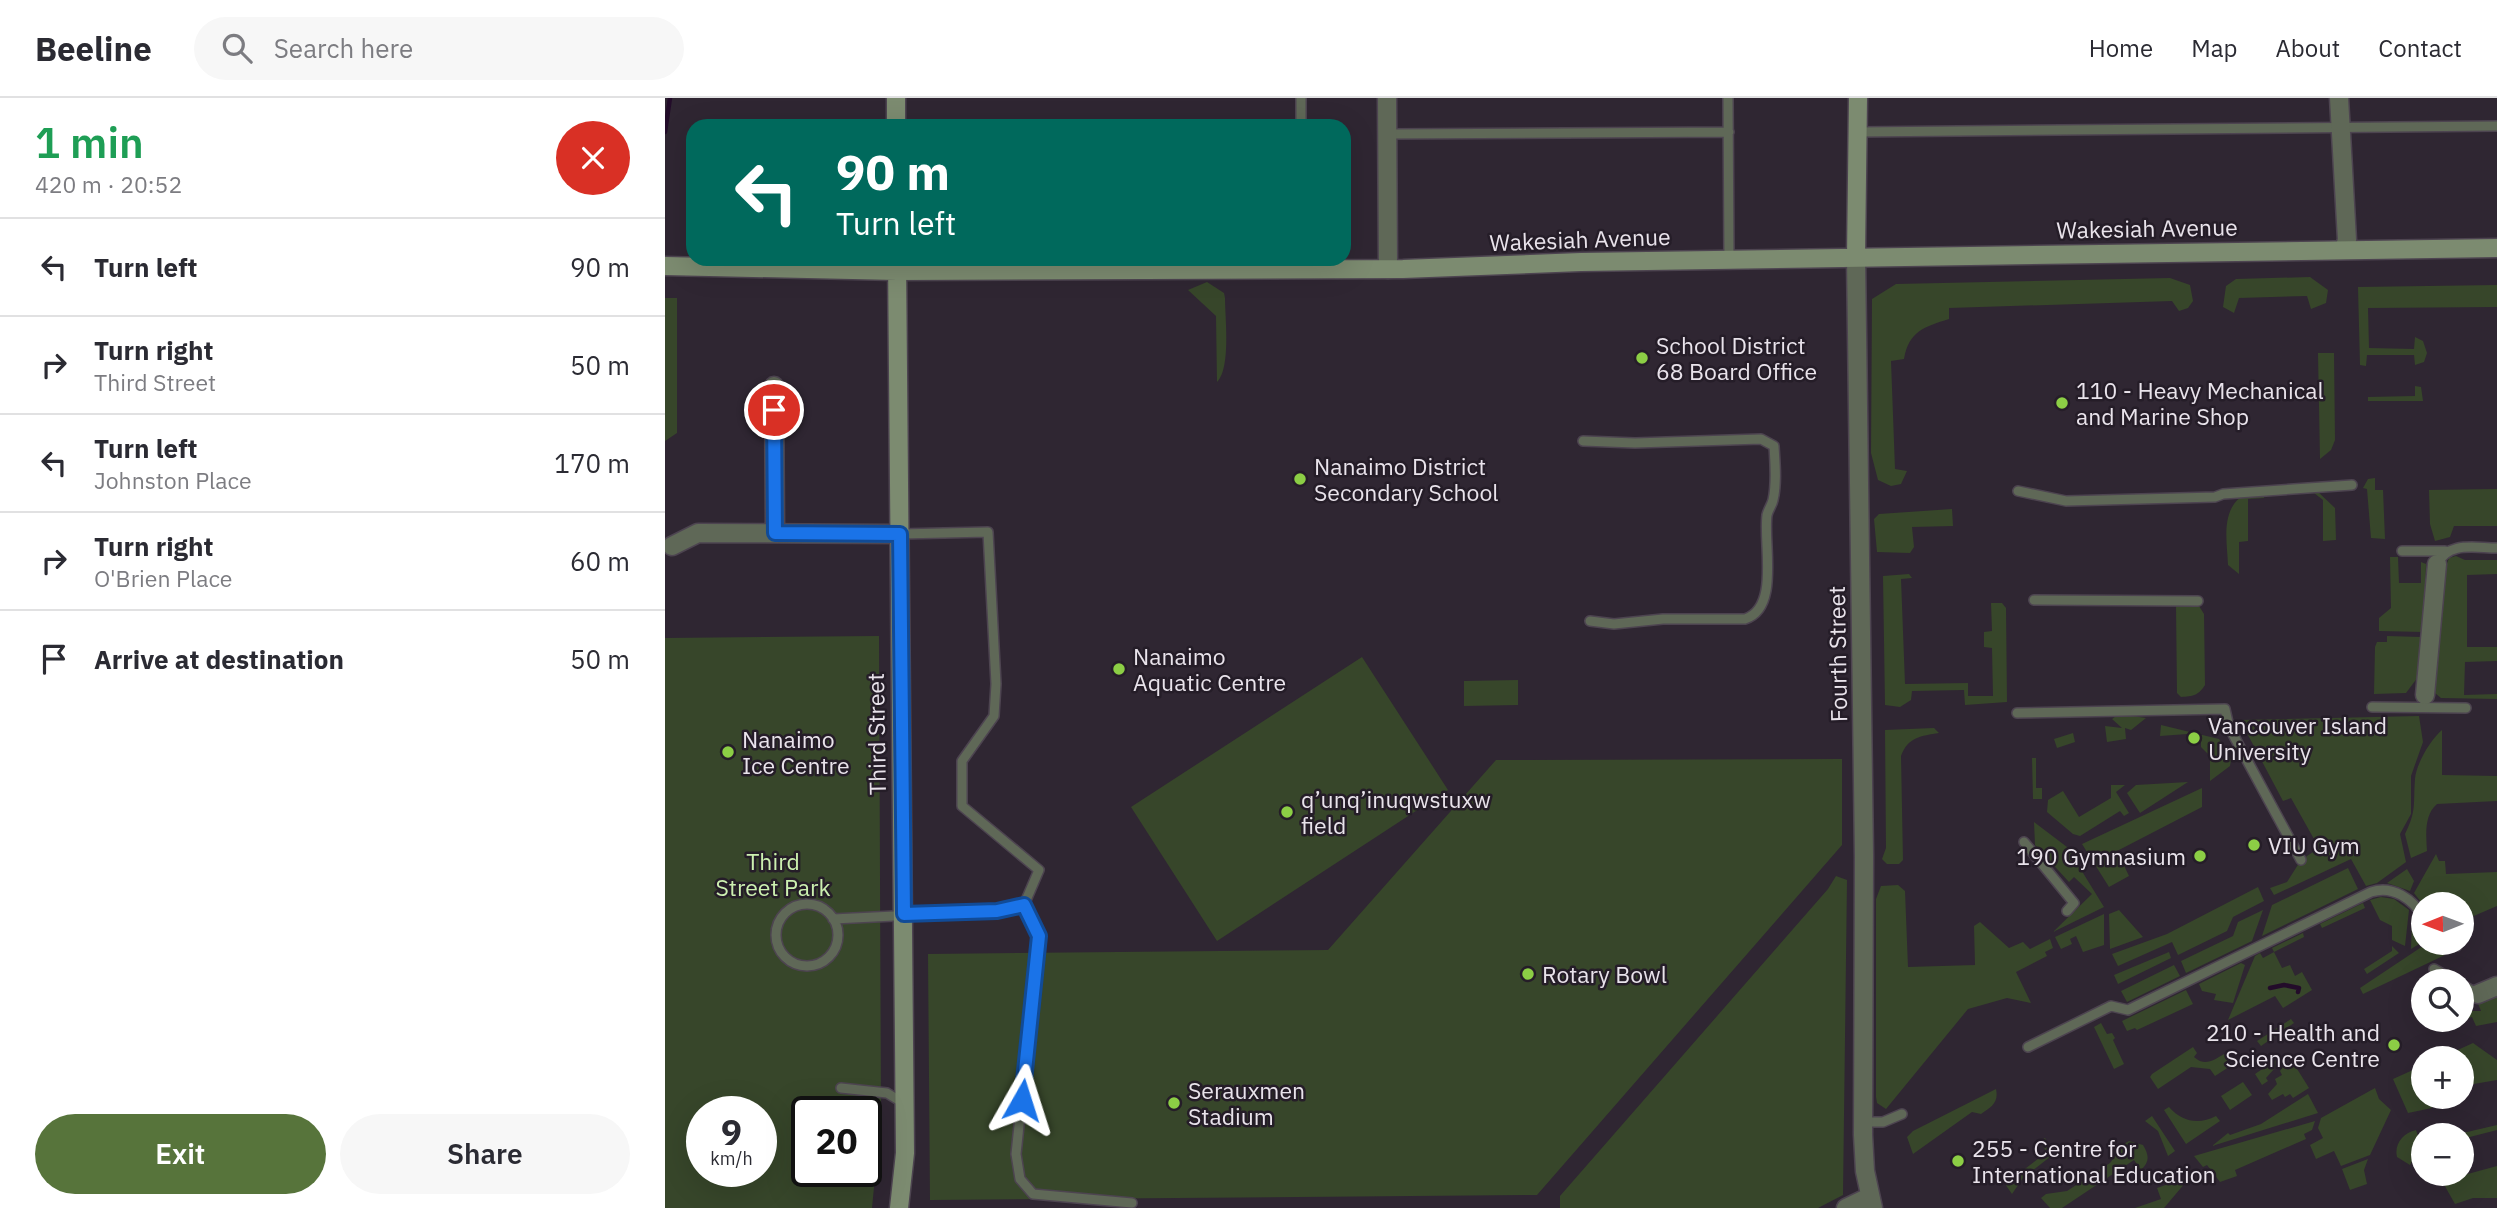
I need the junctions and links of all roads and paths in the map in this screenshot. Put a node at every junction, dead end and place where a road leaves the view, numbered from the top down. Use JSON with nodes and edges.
{"nodes":[{"id":1,"x":896,"y":98,"type":"edge"},
{"id":2,"x":1301,"y":98,"type":"edge"},
{"id":3,"x":1387,"y":98,"type":"edge"},
{"id":4,"x":1728,"y":98,"type":"edge"},
{"id":5,"x":1858,"y":98,"type":"edge"},
{"id":6,"x":2339,"y":98,"type":"edge"},
{"id":7,"x":896,"y":119,"type":"edge"},
{"id":8,"x":1301,"y":119,"type":"edge"},
{"id":9,"x":2339,"y":126,"type":"junction"},
{"id":10,"x":2497,"y":126,"type":"edge"},
{"id":11,"x":1729,"y":132,"type":"junction"},
{"id":12,"x":1858,"y":132,"type":"junction"},
{"id":13,"x":1387,"y":134,"type":"junction"},
{"id":14,"x":2497,"y":248,"type":"edge"},
{"id":15,"x":2344,"y":249,"type":"junction"},
{"id":16,"x":1856,"y":258,"type":"junction"},
{"id":17,"x":1729,"y":259,"type":"junction"},
{"id":18,"x":781,"y":266,"type":"edge"},
{"id":19,"x":897,"y":266,"type":"edge"},
{"id":20,"x":1020,"y":266,"type":"edge"},
{"id":21,"x":665,"y":267,"type":"edge"},
{"id":22,"x":1388,"y":269,"type":"junction"},
{"id":23,"x":774,"y":386,"type":"dead end"},
{"id":24,"x":1584,"y":441,"type":"dead end"},
{"id":25,"x":2352,"y":485,"type":"dead end"},
{"id":26,"x":2018,"y":491,"type":"dead end"},
{"id":27,"x":775,"y":533,"type":"junction"},
{"id":28,"x":900,"y":534,"type":"junction"},
{"id":29,"x":672,"y":546,"type":"dead end"},
{"id":30,"x":2497,"y":548,"type":"edge"},
{"id":31,"x":2402,"y":551,"type":"dead end"},
{"id":32,"x":2441,"y":557,"type":"junction"},
{"id":33,"x":2034,"y":600,"type":"dead end"},
{"id":34,"x":2198,"y":601,"type":"dead end"},
{"id":35,"x":1590,"y":621,"type":"dead end"},
{"id":36,"x":2425,"y":695,"type":"dead end"},
{"id":37,"x":2372,"y":708,"type":"dead end"},
{"id":38,"x":2466,"y":708,"type":"dead end"},
{"id":39,"x":2017,"y":713,"type":"dead end"},
{"id":40,"x":2024,"y":842,"type":"dead end"},
{"id":41,"x":2301,"y":860,"type":"dead end"},
{"id":42,"x":1024,"y":905,"type":"junction"},
{"id":43,"x":2411,"y":906,"type":"edge"},
{"id":44,"x":2067,"y":911,"type":"dead end"},
{"id":45,"x":904,"y":914,"type":"junction"},
{"id":46,"x":833,"y":919,"type":"junction"},
{"id":47,"x":2497,"y":986,"type":"edge"},
{"id":48,"x":2474,"y":991,"type":"edge"},
{"id":49,"x":2479,"y":994,"type":"joint"},
{"id":50,"x":2028,"y":1047,"type":"dead end"},
{"id":51,"x":841,"y":1088,"type":"dead end"},
{"id":52,"x":905,"y":1104,"type":"junction"},
{"id":53,"x":1902,"y":1114,"type":"dead end"},
{"id":54,"x":1863,"y":1122,"type":"junction"},
{"id":55,"x":1871,"y":1202,"type":"edge"},
{"id":56,"x":1132,"y":1203,"type":"dead end"},
{"id":57,"x":899,"y":1208,"type":"edge"},
{"id":58,"x":1846,"y":1208,"type":"edge"}],
"edges":[{"from":1,"to":7,"type":"main road"},
{"from":2,"to":8,"type":"lane"},
{"from":3,"to":13,"type":"street"},
{"from":4,"to":11,"type":"lane"},
{"from":5,"to":12,"type":"main road","name":"Fourth Street"},
{"from":6,"to":9,"type":"street"},
{"from":9,"to":10,"type":"lane"},
{"from":9,"to":12,"type":"lane"},
{"from":9,"to":15,"type":"street"},
{"from":11,"to":13,"type":"lane"},
{"from":11,"to":17,"type":"lane"},
{"from":12,"to":16,"type":"main road","name":"Fourth Street"},
{"from":13,"to":22,"type":"street"},
{"from":14,"to":15,"type":"main road","name":"Wakesiah Avenue"},
{"from":15,"to":16,"type":"main road","name":"Wakesiah Avenue"},
{"from":16,"to":17,"type":"main road","name":"Wakesiah Avenue"},
{"from":16,"to":54,"type":"street","name":"Fourth Street"},
{"from":17,"to":22,"type":"main road","name":"Wakesiah Avenue"},
{"from":18,"to":21,"type":"main road","name":"Wakesiah Avenue"},
{"from":19,"to":28,"type":"main road","name":"Third Street"},
{"from":20,"to":22,"type":"main road","name":"Wakesiah Avenue"},
{"from":23,"to":27,"type":"street"},
{"from":24,"to":35,"type":"lane"},
{"from":25,"to":26,"type":"lane"},
{"from":27,"to":28,"type":"street"},
{"from":27,"to":29,"type":"street"},
{"from":28,"to":42,"type":"lane"},
{"from":28,"to":45,"type":"main road","name":"Third Street"},
{"from":30,"to":32,"type":"lane"},
{"from":31,"to":32,"type":"lane"},
{"from":32,"to":36,"type":"street"},
{"from":33,"to":34,"type":"lane"},
{"from":37,"to":38,"type":"lane"},
{"from":39,"to":41,"type":"lane"},
{"from":40,"to":44,"type":"lane"},
{"from":42,"to":45,"type":"lane"},
{"from":42,"to":56,"type":"lane"},
{"from":43,"to":50,"type":"lane"},
{"from":45,"to":46,"type":"lane"},
{"from":45,"to":52,"type":"main road","name":"Third Street"},
{"from":46,"to":46,"type":"lane"},
{"from":47,"to":49,"type":"street"},
{"from":48,"to":49,"type":"lane"},
{"from":51,"to":52,"type":"lane"},
{"from":52,"to":57,"type":"main road","name":"Third Street"},
{"from":53,"to":54,"type":"lane"},
{"from":54,"to":55,"type":"street","name":"Fourth Street"},
{"from":55,"to":58,"type":"street"}]}
